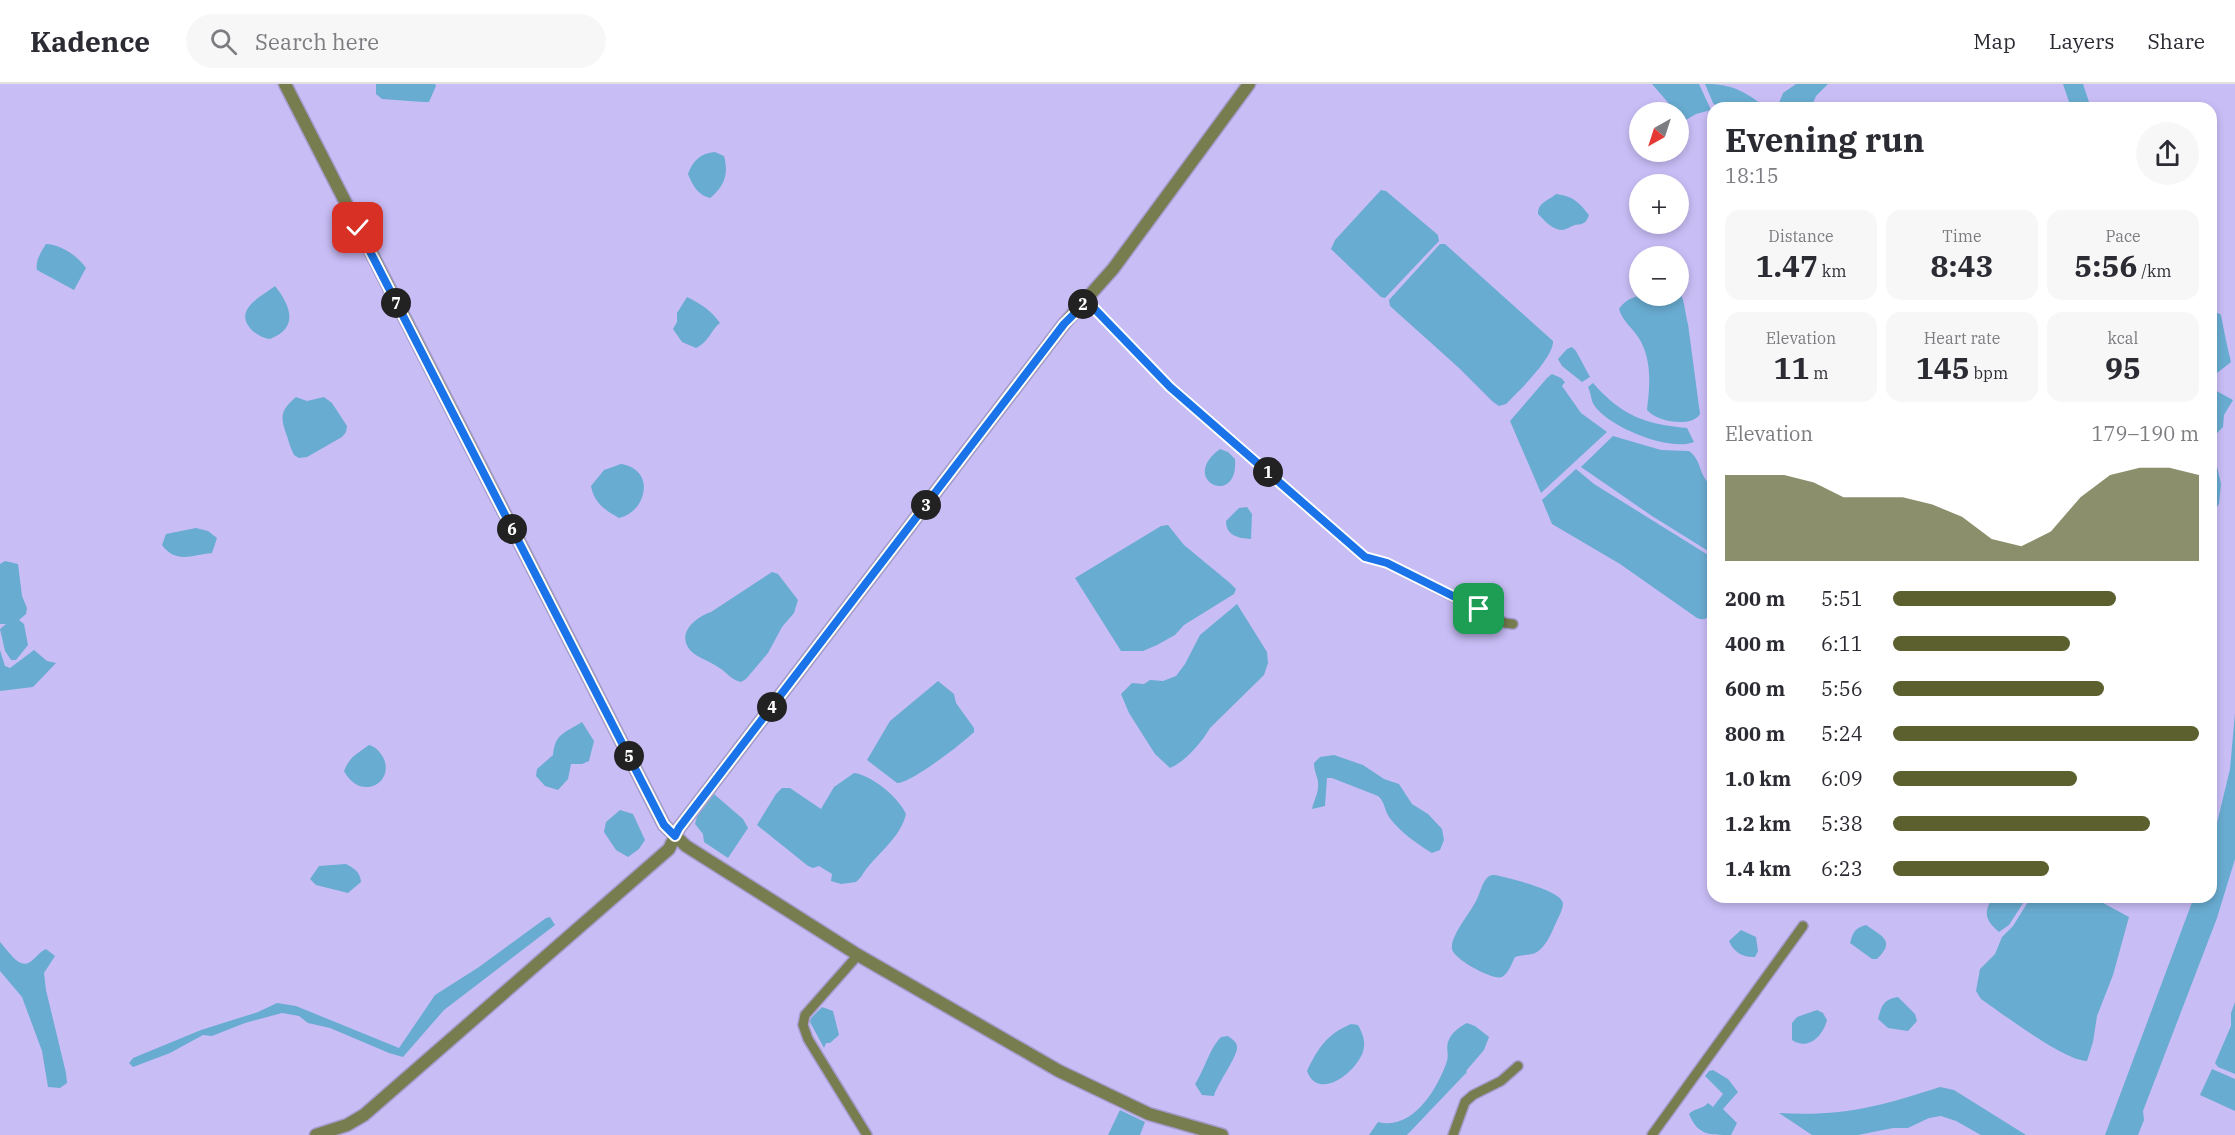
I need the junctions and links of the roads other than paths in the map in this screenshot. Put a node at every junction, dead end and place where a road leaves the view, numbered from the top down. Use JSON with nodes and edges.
{"nodes":[{"id":1,"x":285,"y":84,"type":"edge"},
{"id":2,"x":1249,"y":84,"type":"edge"},
{"id":3,"x":1087,"y":301,"type":"junction"},
{"id":4,"x":1513,"y":624,"type":"dead end"},
{"id":5,"x":675,"y":836,"type":"junction"},
{"id":6,"x":1803,"y":926,"type":"dead end"},
{"id":7,"x":858,"y":955,"type":"junction"},
{"id":8,"x":1518,"y":1066,"type":"dead end"},
{"id":9,"x":316,"y":1135,"type":"edge"},
{"id":10,"x":867,"y":1135,"type":"edge"},
{"id":11,"x":1222,"y":1135,"type":"edge"},
{"id":12,"x":1453,"y":1135,"type":"edge"},
{"id":13,"x":1652,"y":1135,"type":"edge"}],
"edges":[{"from":1,"to":5,"type":"street"},
{"from":2,"to":3,"type":"street"},
{"from":3,"to":4,"type":"street"},
{"from":3,"to":5,"type":"street"},
{"from":5,"to":7,"type":"street"},
{"from":5,"to":9,"type":"street"},
{"from":6,"to":13,"type":"street"},
{"from":7,"to":10,"type":"street"},
{"from":7,"to":11,"type":"street"},
{"from":8,"to":12,"type":"street"}]}
